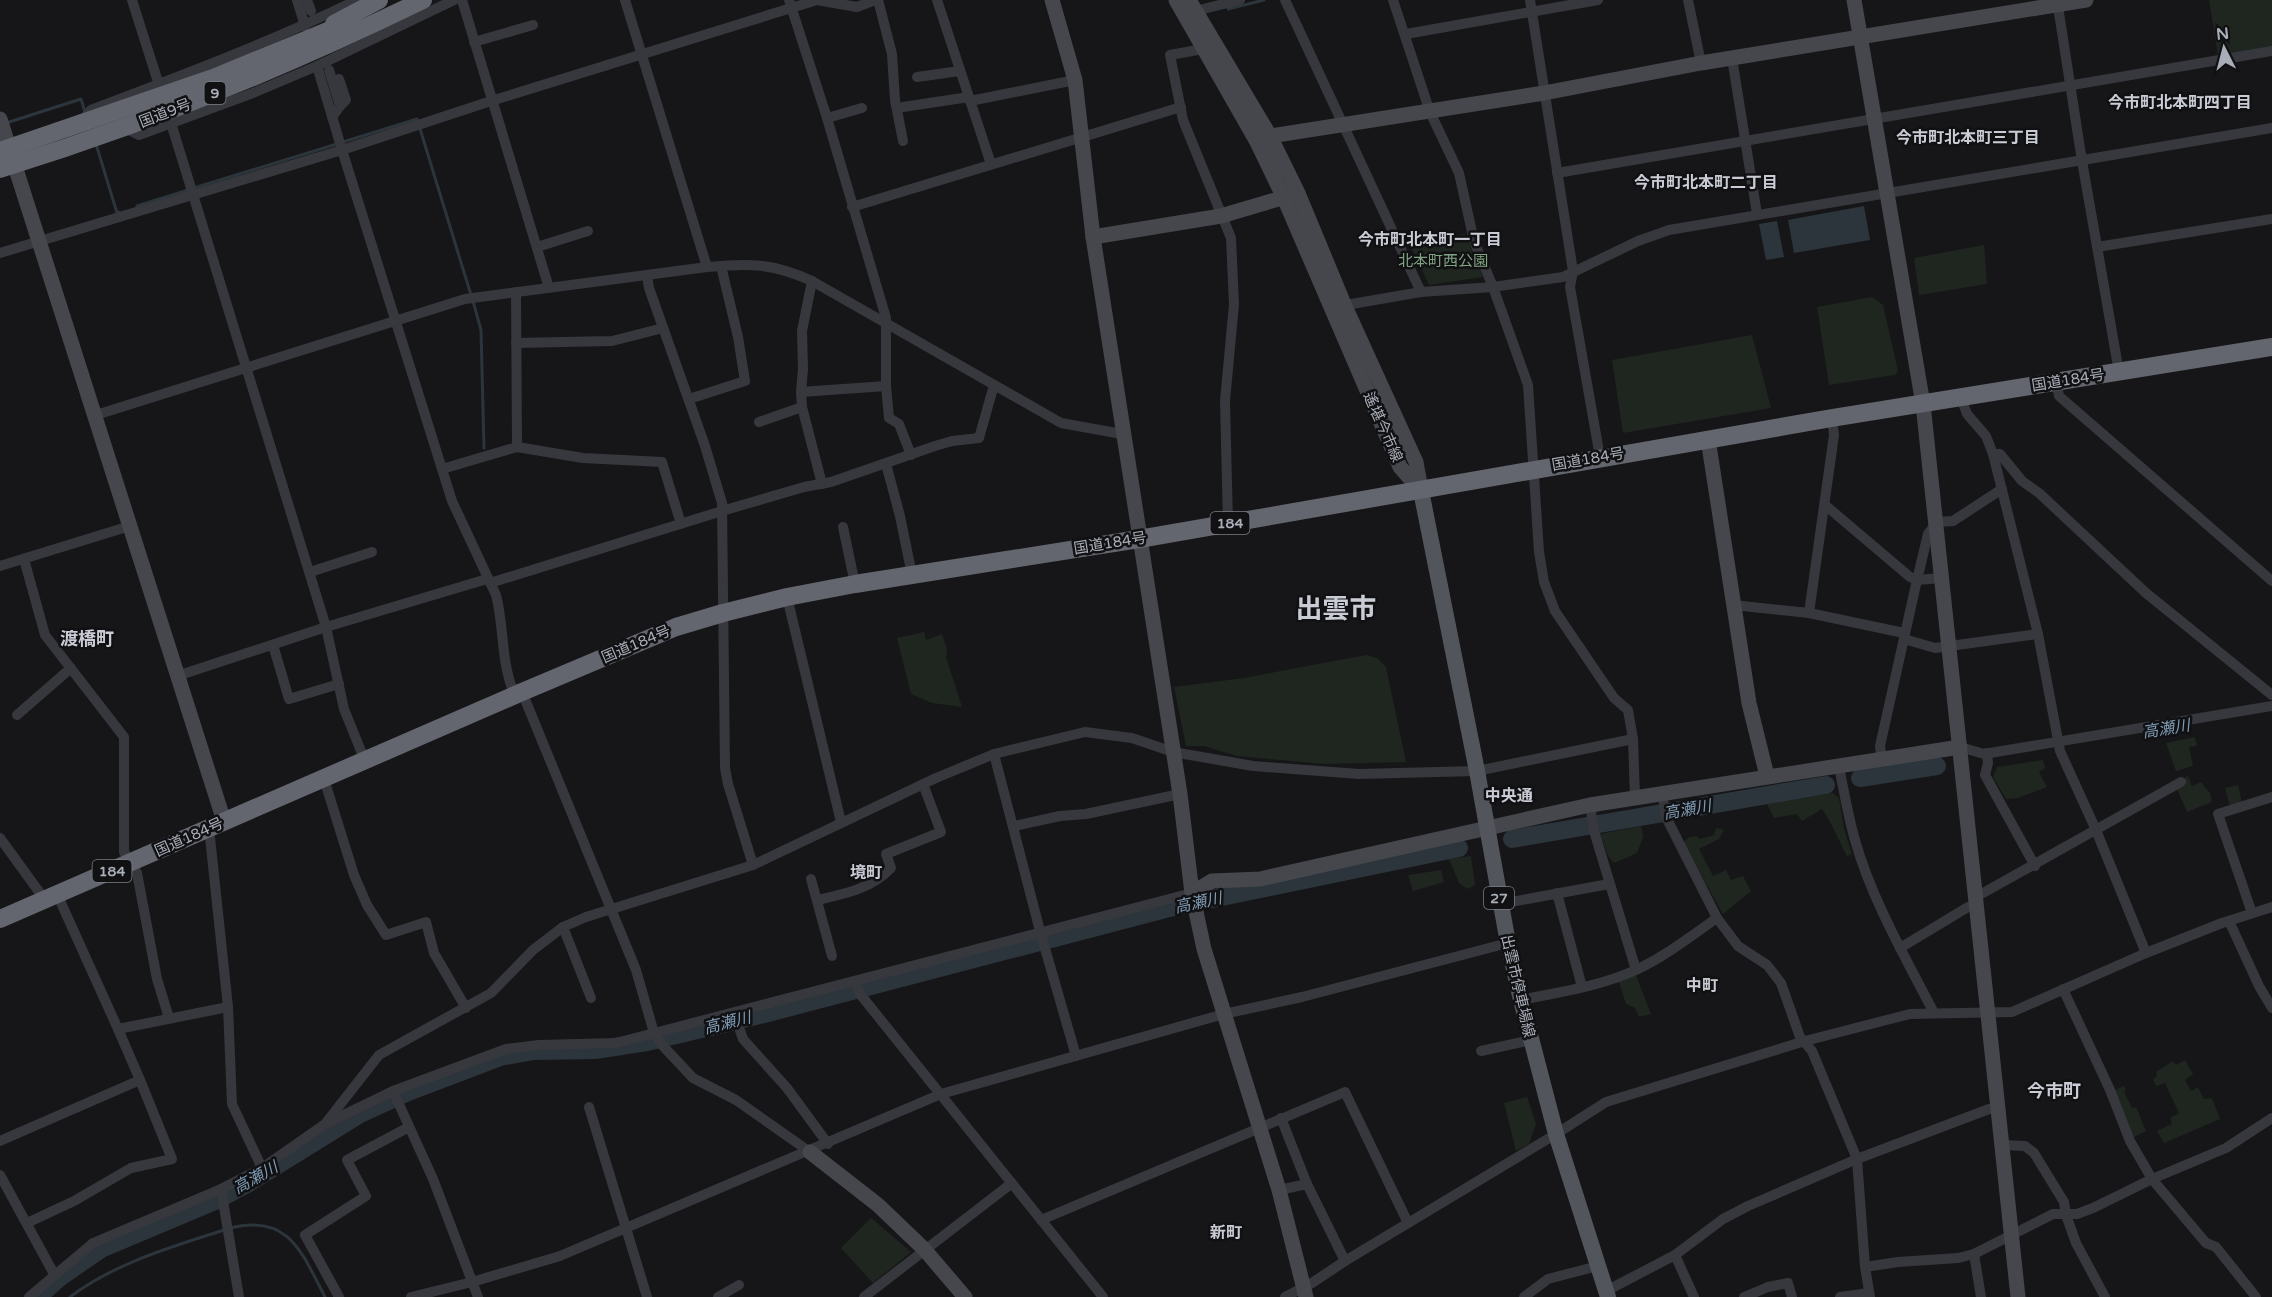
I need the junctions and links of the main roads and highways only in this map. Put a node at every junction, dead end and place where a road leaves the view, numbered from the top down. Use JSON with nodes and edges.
{"nodes":[{"id":1,"x":379,"y":0,"type":"edge"},
{"id":2,"x":401,"y":0,"type":"edge"},
{"id":3,"x":423,"y":0,"type":"edge"},
{"id":4,"x":292,"y":45,"type":"junction"},
{"id":5,"x":6,"y":158,"type":"edge"},
{"id":6,"x":2272,"y":347,"type":"edge"},
{"id":7,"x":1421,"y":491,"type":"junction"},
{"id":8,"x":0,"y":919,"type":"edge"},
{"id":9,"x":1607,"y":1294,"type":"edge"}],
"edges":[{"from":1,"to":4,"type":"highway","number":"9"},
{"from":2,"to":4,"type":"highway","name":"国道9号","number":"9"},
{"from":3,"to":5,"type":"highway","name":"国道9号","number":"9"},
{"from":4,"to":5,"type":"highway","name":"国道9号","number":"9"},
{"from":6,"to":7,"type":"highway","name":"国道184号","number":"184"},
{"from":7,"to":8,"type":"highway","name":"国道184号","number":"184"},
{"from":7,"to":9,"type":"main road","name":"出雲市停車場線","number":"27"}]}
